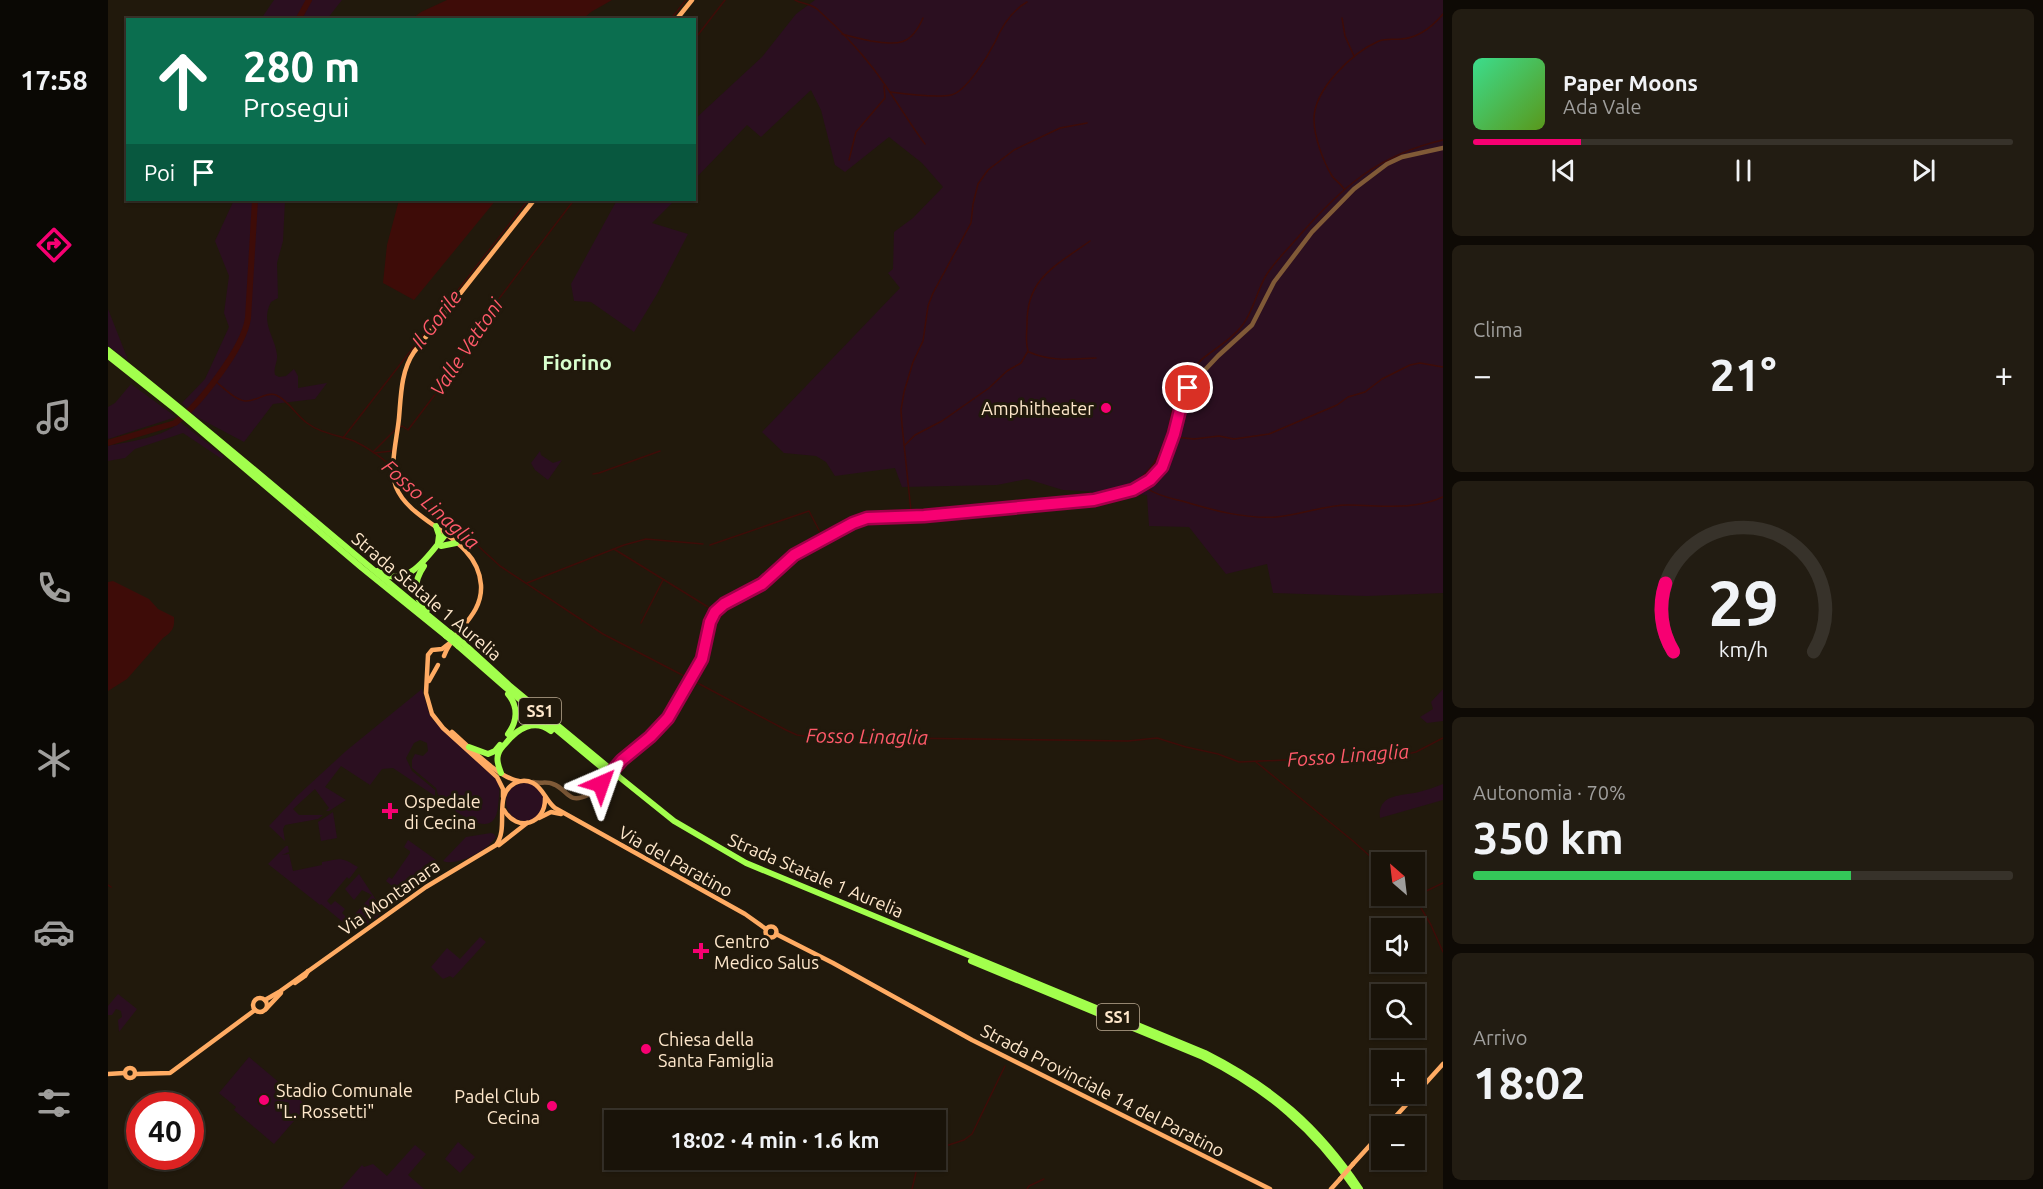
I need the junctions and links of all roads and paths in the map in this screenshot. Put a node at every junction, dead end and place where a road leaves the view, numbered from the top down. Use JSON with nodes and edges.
{"nodes":[{"id":1,"x":692,"y":0,"type":"edge"},
{"id":2,"x":678,"y":18,"type":"edge"},
{"id":3,"x":1443,"y":148,"type":"edge"},
{"id":4,"x":533,"y":201,"type":"edge"},
{"id":5,"x":108,"y":350,"type":"edge"},
{"id":6,"x":108,"y":356,"type":"edge"},
{"id":7,"x":151,"y":387,"type":"junction"},
{"id":8,"x":204,"y":431,"type":"junction"},
{"id":9,"x":436,"y":526,"type":"junction"},
{"id":10,"x":447,"y":535,"type":"junction"},
{"id":11,"x":456,"y":543,"type":"junction"},
{"id":12,"x":440,"y":544,"type":"junction"},
{"id":13,"x":365,"y":564,"type":"junction"},
{"id":14,"x":429,"y":616,"type":"junction"},
{"id":15,"x":449,"y":637,"type":"junction"},
{"id":16,"x":460,"y":644,"type":"junction"},
{"id":17,"x":438,"y":650,"type":"junction"},
{"id":18,"x":444,"y":656,"type":"junction"},
{"id":19,"x":428,"y":662,"type":"junction"},
{"id":20,"x":438,"y":665,"type":"junction"},
{"id":21,"x":506,"y":688,"type":"junction"},
{"id":22,"x":567,"y":740,"type":"junction"},
{"id":23,"x":469,"y":747,"type":"junction"},
{"id":24,"x":607,"y":769,"type":"junction"},
{"id":25,"x":501,"y":774,"type":"junction"},
{"id":26,"x":617,"y":778,"type":"junction"},
{"id":27,"x":519,"y":781,"type":"junction"},
{"id":28,"x":528,"y":781,"type":"junction"},
{"id":29,"x":552,"y":783,"type":"junction"},
{"id":30,"x":542,"y":791,"type":"junction"},
{"id":31,"x":503,"y":797,"type":"junction"},
{"id":32,"x":545,"y":798,"type":"junction"},
{"id":33,"x":503,"y":804,"type":"junction"},
{"id":34,"x":571,"y":817,"type":"junction"},
{"id":35,"x":539,"y":818,"type":"junction"},
{"id":36,"x":527,"y":823,"type":"junction"},
{"id":37,"x":488,"y":850,"type":"junction"},
{"id":38,"x":308,"y":971,"type":"junction"},
{"id":39,"x":265,"y":1000,"type":"junction"},
{"id":40,"x":266,"y":1009,"type":"junction"},
{"id":41,"x":255,"y":1010,"type":"junction"},
{"id":42,"x":924,"y":1014,"type":"joint"},
{"id":43,"x":1443,"y":1064,"type":"edge"},
{"id":44,"x":108,"y":1074,"type":"edge"},
{"id":45,"x":1396,"y":1116,"type":"edge"},
{"id":46,"x":1371,"y":1144,"type":"edge"},
{"id":47,"x":1270,"y":1189,"type":"edge"},
{"id":48,"x":1331,"y":1189,"type":"edge"},
{"id":49,"x":1355,"y":1189,"type":"edge"},
{"id":50,"x":1360,"y":1189,"type":"edge"}],
"edges":[{"from":1,"to":2,"type":"main road"},
{"from":3,"to":29,"type":"street"},
{"from":4,"to":9,"type":"main road"},
{"from":5,"to":7,"type":"highway","name":"Strada Statale 1 Aurelia","number":"SS1"},
{"from":6,"to":7,"type":"highway","name":"Strada Statale 1 Aurelia","number":"SS1"},
{"from":7,"to":8,"type":"highway","name":"Strada Statale 1 Aurelia","number":"SS1"},
{"from":8,"to":13,"type":"highway","name":"Strada Statale 1 Aurelia","number":"SS1"},
{"from":8,"to":15,"type":"highway","name":"Strada Statale 1 Aurelia","number":"SS1"},
{"from":9,"to":10,"type":"main road"},
{"from":9,"to":12,"type":"highway"},
{"from":10,"to":11,"type":"main road"},
{"from":10,"to":12,"type":"highway"},
{"from":11,"to":12,"type":"highway"},
{"from":11,"to":15,"type":"main road"},
{"from":12,"to":13,"type":"highway"},
{"from":12,"to":14,"type":"highway"},
{"from":13,"to":14,"type":"highway","name":"Strada Statale 1 Aurelia","number":"SS1"},
{"from":14,"to":15,"type":"highway","name":"Strada Statale 1 Aurelia","number":"SS1"},
{"from":15,"to":16,"type":"highway","name":"Strada Statale 1 Aurelia","number":"SS1","bridge":true},
{"from":15,"to":17,"type":"main road"},
{"from":15,"to":18,"type":"main road"},
{"from":16,"to":21,"type":"highway","name":"Strada Statale 1 Aurelia","number":"SS1"},
{"from":16,"to":24,"type":"highway","name":"Strada Statale 1 Aurelia","number":"SS1"},
{"from":17,"to":18,"type":"main road"},
{"from":17,"to":19,"type":"main road"},
{"from":18,"to":20,"type":"main road"},
{"from":19,"to":20,"type":"main road"},
{"from":19,"to":31,"type":"main road"},
{"from":20,"to":23,"type":"main road"},
{"from":21,"to":22,"type":"highway","name":"Strada Statale 1 Aurelia","number":"SS1"},
{"from":21,"to":23,"type":"highway"},
{"from":22,"to":24,"type":"highway","name":"Strada Statale 1 Aurelia","number":"SS1"},
{"from":22,"to":25,"type":"highway"},
{"from":23,"to":25,"type":"main road"},
{"from":24,"to":26,"type":"highway","name":"Strada Statale 1 Aurelia","number":"SS1","bridge":true},
{"from":25,"to":27,"type":"main road"},
{"from":26,"to":49,"type":"highway","name":"Strada Statale 1 Aurelia","number":"SS1"},
{"from":26,"to":50,"type":"highway","name":"Strada Statale 1 Aurelia","number":"SS1"},
{"from":27,"to":28,"type":"main road"},
{"from":27,"to":31,"type":"main road"},
{"from":28,"to":29,"type":"street"},
{"from":28,"to":30,"type":"main road"},
{"from":29,"to":30,"type":"street"},
{"from":30,"to":32,"type":"main road"},
{"from":31,"to":33,"type":"main road"},
{"from":32,"to":34,"type":"main road","name":"Via del Paratino"},
{"from":32,"to":35,"type":"main road"},
{"from":33,"to":36,"type":"main road"},
{"from":33,"to":37,"type":"main road"},
{"from":34,"to":35,"type":"main road"},
{"from":34,"to":42,"type":"main road","name":"Via del Paratino"},
{"from":35,"to":36,"type":"main road"},
{"from":36,"to":37,"type":"main road","name":"Via Montanara"},
{"from":37,"to":38,"type":"main road","name":"Via Montanara"},
{"from":38,"to":39,"type":"main road","name":"Via Montanara"},
{"from":38,"to":40,"type":"main road","name":"Via Montanara"},
{"from":39,"to":40,"type":"main road"},
{"from":39,"to":41,"type":"main road"},
{"from":40,"to":41,"type":"main road"},
{"from":41,"to":44,"type":"main road"},
{"from":42,"to":47,"type":"main road","name":"Strada Provinciale 14 del Paratino"},
{"from":43,"to":45,"type":"main road"},
{"from":46,"to":48,"type":"main road","bridge":true}]}
